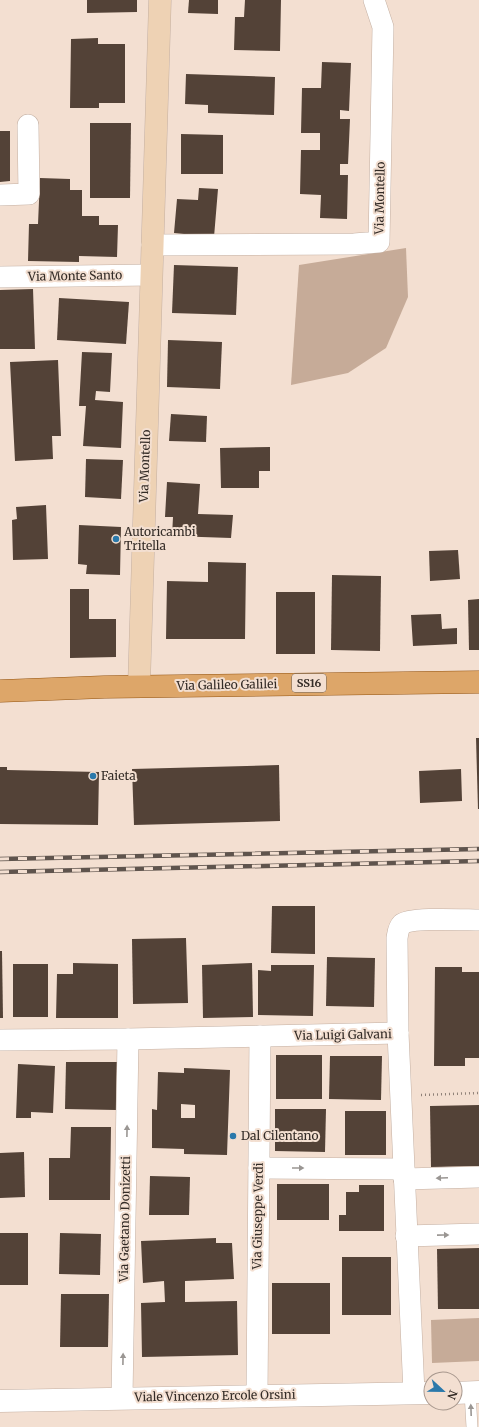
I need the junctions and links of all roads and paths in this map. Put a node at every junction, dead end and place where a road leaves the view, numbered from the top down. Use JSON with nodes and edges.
{"nodes":[{"id":1,"x":160,"y":0,"type":"edge"},
{"id":2,"x":374,"y":0,"type":"edge"},
{"id":3,"x":28,"y":125,"type":"dead end"},
{"id":4,"x":0,"y":195,"type":"edge"},
{"id":5,"x":152,"y":245,"type":"junction"},
{"id":6,"x":151,"y":275,"type":"junction"},
{"id":7,"x":0,"y":277,"type":"edge"},
{"id":8,"x":479,"y":682,"type":"edge"},
{"id":9,"x":139,"y":686,"type":"junction"},
{"id":10,"x":0,"y":691,"type":"edge"},
{"id":11,"x":479,"y":920,"type":"edge"},
{"id":12,"x":398,"y":1033,"type":"junction"},
{"id":13,"x":260,"y":1036,"type":"junction"},
{"id":14,"x":128,"y":1039,"type":"junction"},
{"id":15,"x":0,"y":1040,"type":"edge"},
{"id":16,"x":479,"y":1092,"type":"edge"},
{"id":17,"x":401,"y":1096,"type":"junction"},
{"id":18,"x":259,"y":1168,"type":"junction"},
{"id":19,"x":404,"y":1174,"type":"junction"},
{"id":20,"x":479,"y":1177,"type":"edge"},
{"id":21,"x":479,"y":1234,"type":"edge"},
{"id":22,"x":406,"y":1236,"type":"junction"},
{"id":23,"x":468,"y":1392,"type":"edge"},
{"id":24,"x":422,"y":1393,"type":"edge"},
{"id":25,"x":256,"y":1395,"type":"junction"},
{"id":26,"x":122,"y":1398,"type":"junction"},
{"id":27,"x":0,"y":1401,"type":"edge"},
{"id":28,"x":472,"y":1427,"type":"edge"}],
"edges":[{"from":1,"to":5,"type":"main road","name":"Via Montello"},
{"from":2,"to":5,"type":"street","name":"Via Montello"},
{"from":3,"to":4,"type":"street"},
{"from":5,"to":6,"type":"main road","name":"Via Montello"},
{"from":6,"to":7,"type":"street","name":"Via Monte Santo"},
{"from":6,"to":9,"type":"main road","name":"Via Montello"},
{"from":8,"to":9,"type":"main road","name":"Via Galileo Galilei","number":"SS16"},
{"from":9,"to":10,"type":"main road","name":"Via Galileo Galilei","number":"SS16"},
{"from":11,"to":12,"type":"street"},
{"from":12,"to":13,"type":"street","name":"Via Luigi Galvani"},
{"from":12,"to":17,"type":"street","name":"Via Luigi Galvani"},
{"from":13,"to":14,"type":"street","name":"Via Luigi Galvani"},
{"from":13,"to":18,"type":"street","name":"Via Giuseppe Verdi"},
{"from":14,"to":15,"type":"street","name":"Via Luigi Galvani"},
{"from":26,"to":14,"type":"street","name":"Via Gaetano Donizetti","one_way":true},
{"from":16,"to":17,"type":"path"},
{"from":17,"to":19,"type":"street","name":"Via Luigi Galvani"},
{"from":18,"to":19,"type":"street","one_way":true},
{"from":18,"to":25,"type":"street","name":"Via Giuseppe Verdi"},
{"from":20,"to":19,"type":"street","one_way":true},
{"from":19,"to":22,"type":"street","name":"Via Luigi Galvani"},
{"from":22,"to":21,"type":"street","one_way":true},
{"from":22,"to":24,"type":"street","name":"Via Luigi Galvani"},
{"from":28,"to":23,"type":"lane","one_way":true},
{"from":24,"to":25,"type":"street","name":"Viale Vincenzo Ercole Orsini"},
{"from":25,"to":26,"type":"street","name":"Viale Vincenzo Ercole Orsini"},
{"from":26,"to":27,"type":"street","name":"Viale Vincenzo Ercole Orsini"}]}
